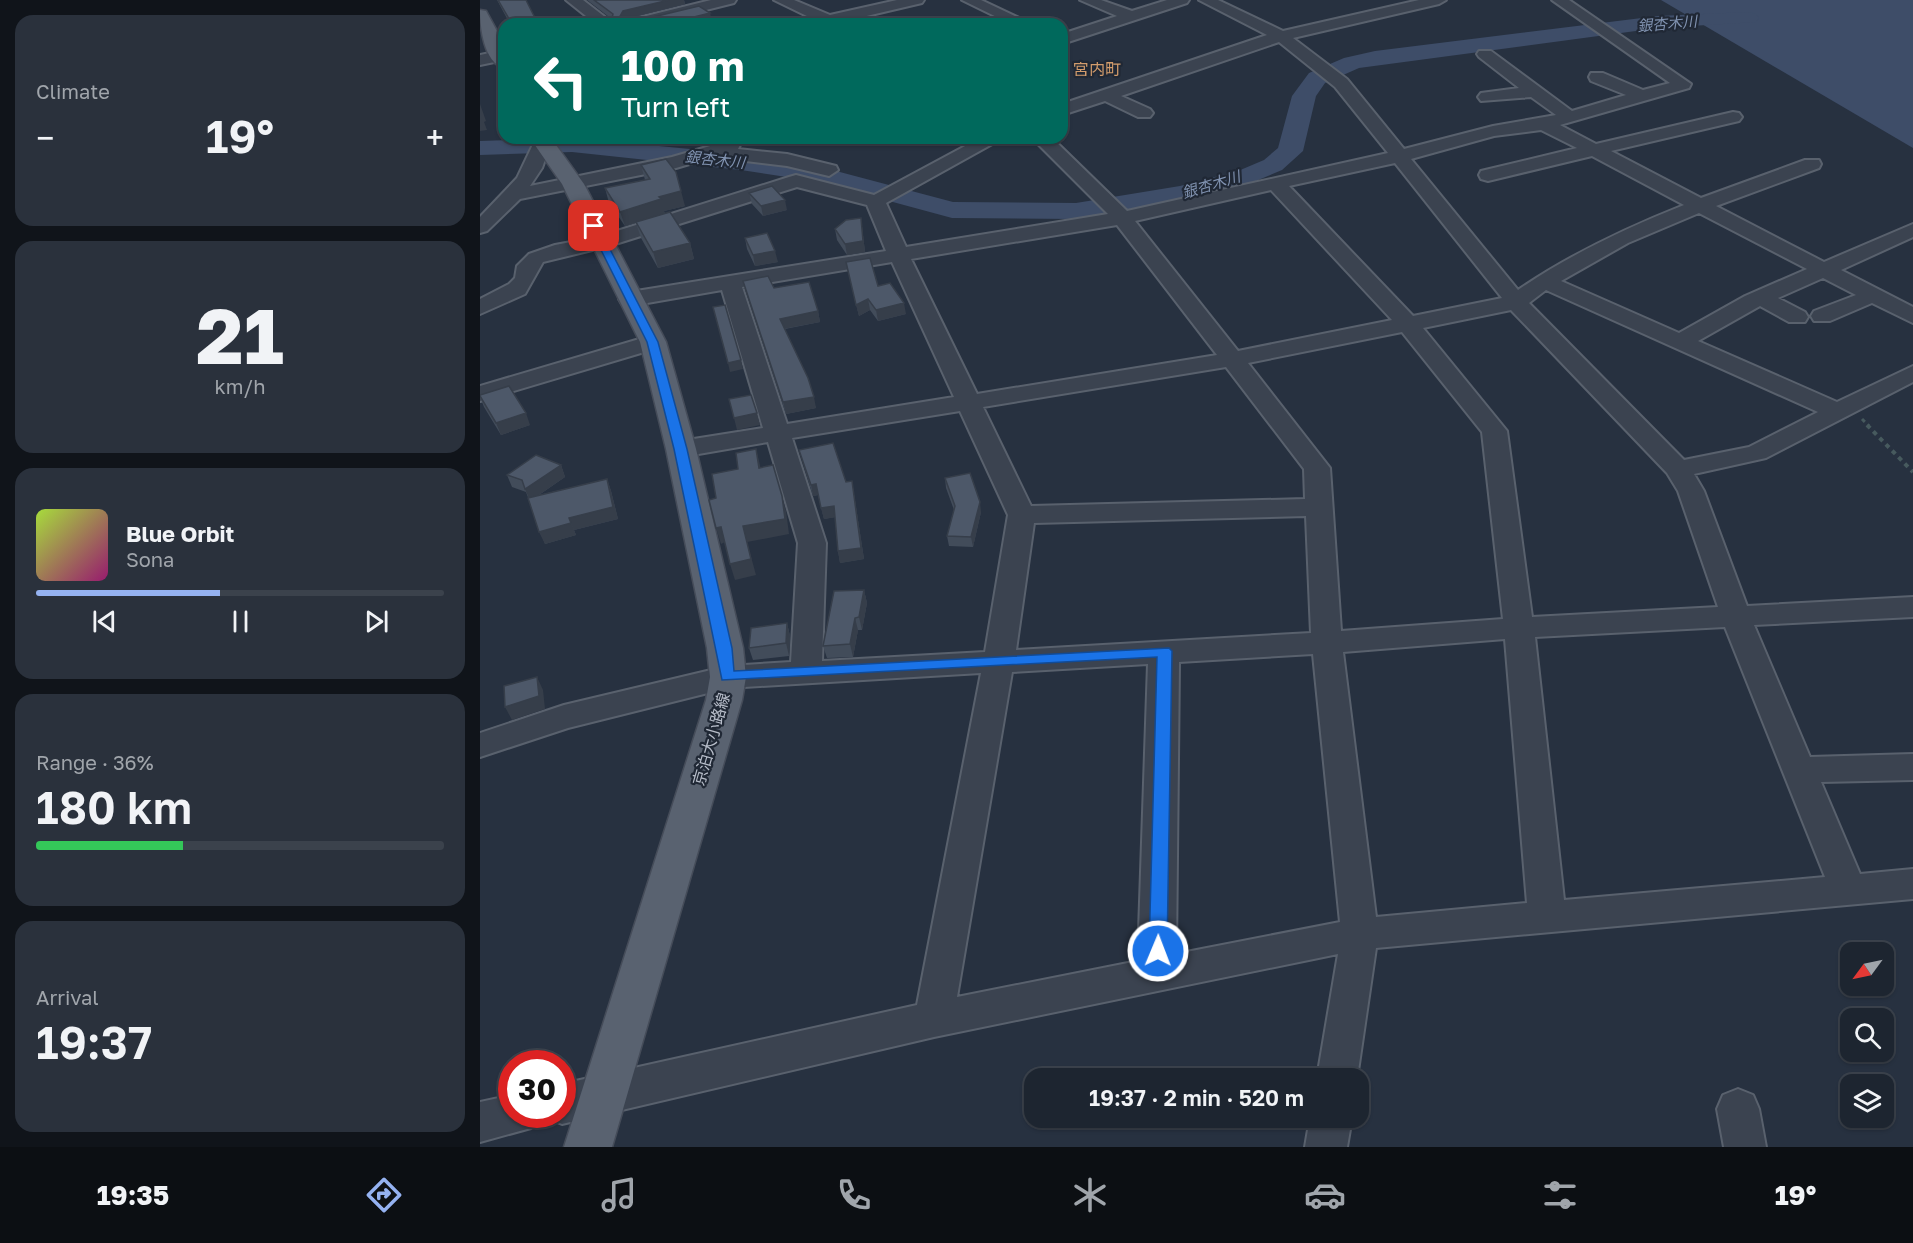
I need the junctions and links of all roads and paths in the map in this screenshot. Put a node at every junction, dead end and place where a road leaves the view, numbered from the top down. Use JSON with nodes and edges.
{"nodes":[{"id":1,"x":573,"y":0,"type":"edge"},
{"id":2,"x":729,"y":0,"type":"edge"},
{"id":3,"x":781,"y":0,"type":"edge"},
{"id":4,"x":917,"y":0,"type":"edge"},
{"id":5,"x":969,"y":0,"type":"edge"},
{"id":6,"x":1087,"y":0,"type":"edge"},
{"id":7,"x":1182,"y":0,"type":"edge"},
{"id":8,"x":1206,"y":0,"type":"edge"},
{"id":9,"x":1439,"y":0,"type":"edge"},
{"id":10,"x":1559,"y":0,"type":"edge"},
{"id":11,"x":480,"y":15,"type":"edge"},
{"id":12,"x":1131,"y":16,"type":"junction"},
{"id":13,"x":598,"y":18,"type":"edge"},
{"id":14,"x":656,"y":18,"type":"edge"},
{"id":15,"x":825,"y":18,"type":"edge"},
{"id":16,"x":850,"y":18,"type":"edge"},
{"id":17,"x":1010,"y":18,"type":"edge"},
{"id":18,"x":1281,"y":36,"type":"junction"},
{"id":19,"x":1068,"y":37,"type":"edge"},
{"id":20,"x":498,"y":49,"type":"edge"},
{"id":21,"x":1485,"y":54,"type":"dead end"},
{"id":22,"x":498,"y":58,"type":"edge"},
{"id":23,"x":480,"y":60,"type":"edge"},
{"id":24,"x":1597,"y":77,"type":"dead end"},
{"id":25,"x":1535,"y":91,"type":"junction"},
{"id":26,"x":1105,"y":95,"type":"junction"},
{"id":27,"x":1643,"y":96,"type":"junction"},
{"id":28,"x":1487,"y":97,"type":"dead end"},
{"id":29,"x":1068,"y":108,"type":"edge"},
{"id":30,"x":1144,"y":113,"type":"dead end"},
{"id":31,"x":1569,"y":117,"type":"junction"},
{"id":32,"x":1733,"y":117,"type":"dead end"},
{"id":33,"x":1544,"y":123,"type":"junction"},
{"id":34,"x":733,"y":144,"type":"edge"},
{"id":35,"x":982,"y":144,"type":"edge"},
{"id":36,"x":1047,"y":144,"type":"edge"},
{"id":37,"x":543,"y":145,"type":"edge"},
{"id":38,"x":1593,"y":150,"type":"junction"},
{"id":39,"x":710,"y":152,"type":"junction"},
{"id":40,"x":1400,"y":156,"type":"junction"},
{"id":41,"x":1812,"y":164,"type":"dead end"},
{"id":42,"x":844,"y":173,"type":"dead end"},
{"id":43,"x":1488,"y":175,"type":"dead end"},
{"id":44,"x":573,"y":183,"type":"junction"},
{"id":45,"x":1276,"y":184,"type":"junction"},
{"id":46,"x":877,"y":191,"type":"junction"},
{"id":47,"x":512,"y":198,"type":"junction"},
{"id":48,"x":480,"y":206,"type":"edge"},
{"id":49,"x":1700,"y":206,"type":"junction"},
{"id":50,"x":1122,"y":218,"type":"junction"},
{"id":51,"x":480,"y":227,"type":"edge"},
{"id":52,"x":1913,"y":230,"type":"edge"},
{"id":53,"x":602,"y":242,"type":"junction"},
{"id":54,"x":897,"y":253,"type":"junction"},
{"id":55,"x":1838,"y":258,"type":"junction"},
{"id":56,"x":1543,"y":281,"type":"junction"},
{"id":57,"x":730,"y":282,"type":"junction"},
{"id":58,"x":1874,"y":295,"type":"junction"},
{"id":59,"x":1761,"y":298,"type":"junction"},
{"id":60,"x":630,"y":299,"type":"junction"},
{"id":61,"x":1516,"y":302,"type":"junction"},
{"id":62,"x":480,"y":307,"type":"edge"},
{"id":63,"x":1822,"y":316,"type":"dead end"},
{"id":64,"x":1913,"y":316,"type":"edge"},
{"id":65,"x":1797,"y":317,"type":"dead end"},
{"id":66,"x":1408,"y":324,"type":"junction"},
{"id":67,"x":1681,"y":341,"type":"junction"},
{"id":68,"x":652,"y":342,"type":"junction"},
{"id":69,"x":1234,"y":359,"type":"junction"},
{"id":70,"x":1913,"y":373,"type":"edge"},
{"id":71,"x":480,"y":394,"type":"edge"},
{"id":72,"x":970,"y":403,"type":"junction"},
{"id":73,"x":1844,"y":408,"type":"junction"},
{"id":74,"x":778,"y":434,"type":"junction"},
{"id":75,"x":681,"y":449,"type":"junction"},
{"id":76,"x":1678,"y":469,"type":"junction"},
{"id":77,"x":1913,"y":472,"type":"edge"},
{"id":78,"x":1320,"y":507,"type":"junction"},
{"id":79,"x":1022,"y":515,"type":"junction"},
{"id":80,"x":1913,"y":607,"type":"edge"},
{"id":81,"x":1736,"y":618,"type":"junction"},
{"id":82,"x":1519,"y":628,"type":"junction"},
{"id":83,"x":1327,"y":643,"type":"junction"},
{"id":84,"x":1164,"y":651,"type":"junction"},
{"id":85,"x":999,"y":660,"type":"junction"},
{"id":86,"x":806,"y":672,"type":"junction"},
{"id":87,"x":728,"y":676,"type":"junction"},
{"id":88,"x":480,"y":745,"type":"edge"},
{"id":89,"x":1913,"y":767,"type":"edge"},
{"id":90,"x":1799,"y":770,"type":"junction"},
{"id":91,"x":1912,"y":886,"type":"edge"},
{"id":92,"x":1848,"y":889,"type":"junction"},
{"id":93,"x":1547,"y":917,"type":"junction"},
{"id":94,"x":1360,"y":934,"type":"junction"},
{"id":95,"x":1157,"y":974,"type":"junction"},
{"id":96,"x":934,"y":1019,"type":"junction"},
{"id":97,"x":1339,"y":1068,"type":"edge"},
{"id":98,"x":603,"y":1095,"type":"junction"},
{"id":99,"x":576,"y":1101,"type":"edge"},
{"id":100,"x":498,"y":1118,"type":"edge"},
{"id":101,"x":480,"y":1122,"type":"edge"},
{"id":102,"x":1329,"y":1128,"type":"edge"},
{"id":103,"x":588,"y":1147,"type":"edge"},
{"id":104,"x":1326,"y":1147,"type":"edge"}],
"edges":[{"from":1,"to":13,"type":"street"},
{"from":2,"to":14,"type":"street"},
{"from":3,"to":15,"type":"street"},
{"from":4,"to":16,"type":"street"},
{"from":5,"to":17,"type":"street"},
{"from":6,"to":12,"type":"street"},
{"from":7,"to":12,"type":"street"},
{"from":8,"to":18,"type":"street"},
{"from":9,"to":18,"type":"street"},
{"from":10,"to":27,"type":"street"},
{"from":11,"to":20,"type":"main road"},
{"from":12,"to":19,"type":"street"},
{"from":18,"to":26,"type":"street"},
{"from":18,"to":40,"type":"street"},
{"from":21,"to":25,"type":"street"},
{"from":22,"to":23,"type":"street"},
{"from":24,"to":27,"type":"street"},
{"from":25,"to":28,"type":"street"},
{"from":25,"to":31,"type":"street"},
{"from":26,"to":29,"type":"street"},
{"from":26,"to":30,"type":"street"},
{"from":27,"to":31,"type":"street"},
{"from":31,"to":33,"type":"street"},
{"from":32,"to":38,"type":"street"},
{"from":33,"to":38,"type":"street"},
{"from":33,"to":40,"type":"street"},
{"from":34,"to":39,"type":"street"},
{"from":35,"to":46,"type":"street"},
{"from":36,"to":50,"type":"street"},
{"from":37,"to":44,"type":"main road","name":"京泊大小路線"},
{"from":37,"to":47,"type":"street"},
{"from":38,"to":43,"type":"street"},
{"from":38,"to":49,"type":"street"},
{"from":39,"to":42,"type":"street"},
{"from":39,"to":44,"type":"street"},
{"from":40,"to":45,"type":"street"},
{"from":40,"to":61,"type":"street"},
{"from":41,"to":49,"type":"street"},
{"from":44,"to":47,"type":"street"},
{"from":44,"to":53,"type":"main road","name":"京泊大小路線"},
{"from":45,"to":50,"type":"street"},
{"from":45,"to":66,"type":"street"},
{"from":46,"to":53,"type":"street"},
{"from":46,"to":54,"type":"street"},
{"from":47,"to":48,"type":"street"},
{"from":47,"to":51,"type":"street"},
{"from":49,"to":55,"type":"street"},
{"from":49,"to":56,"type":"street"},
{"from":50,"to":54,"type":"street"},
{"from":50,"to":69,"type":"street"},
{"from":52,"to":55,"type":"street"},
{"from":53,"to":60,"type":"main road","name":"京泊大小路線"},
{"from":53,"to":62,"type":"street"},
{"from":54,"to":57,"type":"street"},
{"from":54,"to":72,"type":"street"},
{"from":55,"to":58,"type":"street"},
{"from":55,"to":59,"type":"street"},
{"from":56,"to":61,"type":"street"},
{"from":56,"to":67,"type":"street"},
{"from":57,"to":60,"type":"street"},
{"from":57,"to":74,"type":"street"},
{"from":58,"to":63,"type":"street"},
{"from":58,"to":64,"type":"street"},
{"from":59,"to":65,"type":"street"},
{"from":59,"to":67,"type":"street"},
{"from":60,"to":68,"type":"main road","name":"京泊大小路線"},
{"from":61,"to":66,"type":"street"},
{"from":61,"to":76,"type":"street"},
{"from":66,"to":69,"type":"street"},
{"from":66,"to":82,"type":"street"},
{"from":67,"to":73,"type":"street"},
{"from":68,"to":71,"type":"street"},
{"from":68,"to":75,"type":"main road","name":"京泊大小路線"},
{"from":69,"to":72,"type":"street"},
{"from":69,"to":78,"type":"street"},
{"from":70,"to":73,"type":"street"},
{"from":72,"to":74,"type":"street"},
{"from":72,"to":79,"type":"street"},
{"from":73,"to":76,"type":"street"},
{"from":73,"to":77,"type":"path"},
{"from":74,"to":75,"type":"street"},
{"from":74,"to":86,"type":"street"},
{"from":75,"to":87,"type":"main road","name":"京泊大小路線"},
{"from":76,"to":81,"type":"street"},
{"from":78,"to":79,"type":"street"},
{"from":78,"to":83,"type":"street"},
{"from":79,"to":85,"type":"street"},
{"from":80,"to":81,"type":"street"},
{"from":81,"to":82,"type":"street"},
{"from":81,"to":90,"type":"street"},
{"from":82,"to":83,"type":"street"},
{"from":82,"to":93,"type":"street"},
{"from":83,"to":84,"type":"street"},
{"from":83,"to":94,"type":"street"},
{"from":84,"to":85,"type":"street"},
{"from":84,"to":95,"type":"street"},
{"from":85,"to":86,"type":"street"},
{"from":85,"to":96,"type":"street"},
{"from":86,"to":87,"type":"street"},
{"from":87,"to":88,"type":"street"},
{"from":87,"to":98,"type":"main road","name":"京泊大小路線"},
{"from":89,"to":90,"type":"street"},
{"from":90,"to":92,"type":"street"},
{"from":91,"to":92,"type":"street"},
{"from":92,"to":93,"type":"street"},
{"from":93,"to":94,"type":"street"},
{"from":94,"to":95,"type":"street"},
{"from":94,"to":97,"type":"street"},
{"from":95,"to":96,"type":"street"},
{"from":96,"to":98,"type":"street"},
{"from":98,"to":99,"type":"street"},
{"from":98,"to":103,"type":"main road","name":"京泊大小路線"},
{"from":100,"to":101,"type":"street"},
{"from":102,"to":104,"type":"street"}]}
